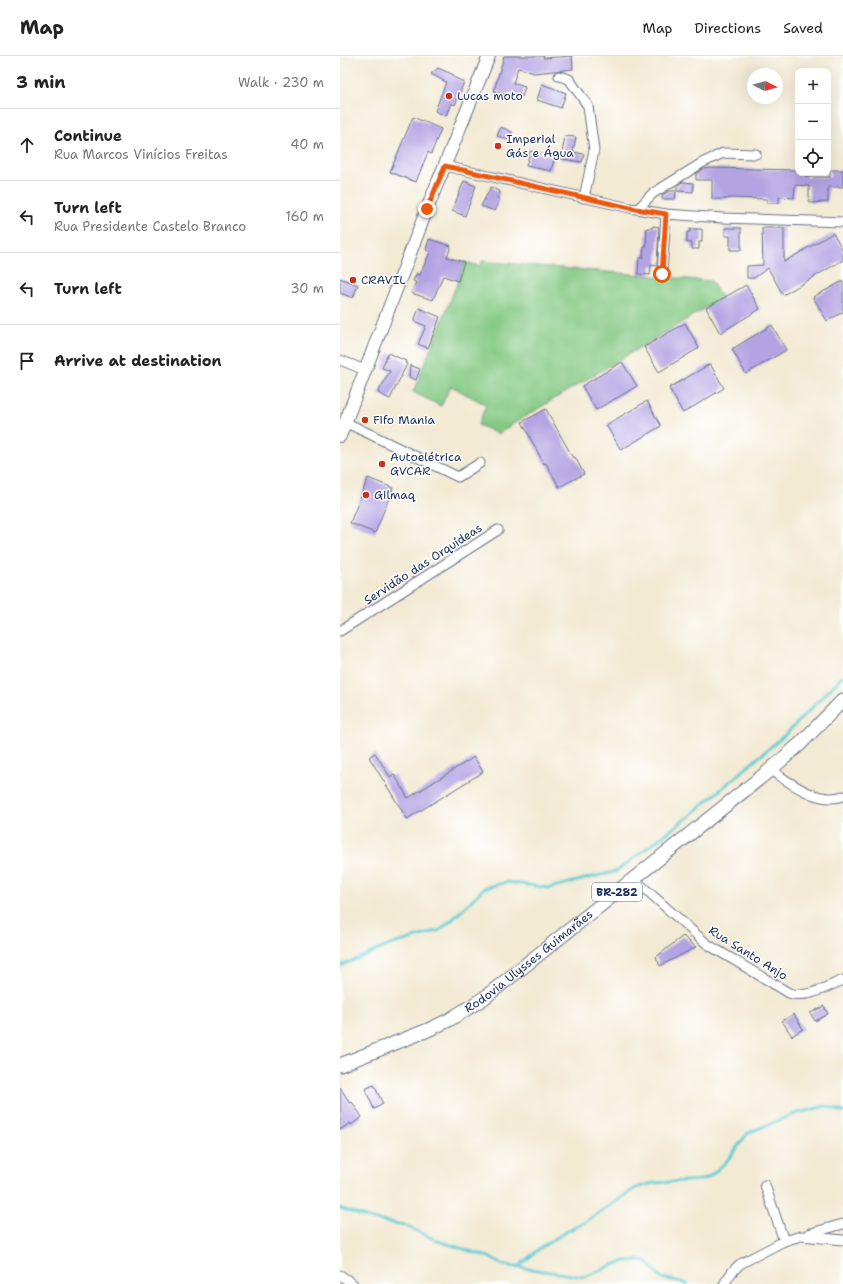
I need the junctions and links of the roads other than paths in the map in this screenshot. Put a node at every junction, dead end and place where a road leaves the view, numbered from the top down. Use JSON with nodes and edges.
{"nodes":[{"id":1,"x":489,"y":56,"type":"edge"},
{"id":2,"x":559,"y":76,"type":"dead end"},
{"id":3,"x":756,"y":154,"type":"dead end"},
{"id":4,"x":445,"y":166,"type":"junction"},
{"id":5,"x":584,"y":198,"type":"junction"},
{"id":6,"x":638,"y":209,"type":"junction"},
{"id":7,"x":666,"y":214,"type":"junction"},
{"id":8,"x":843,"y":222,"type":"edge"},
{"id":9,"x":662,"y":274,"type":"dead end"},
{"id":10,"x":340,"y":360,"type":"edge"},
{"id":11,"x":365,"y":370,"type":"junction"},
{"id":12,"x":345,"y":422,"type":"junction"},
{"id":13,"x":340,"y":436,"type":"edge"},
{"id":14,"x":480,"y":462,"type":"dead end"},
{"id":15,"x":498,"y":530,"type":"dead end"},
{"id":16,"x":340,"y":631,"type":"edge"},
{"id":17,"x":843,"y":700,"type":"edge"},
{"id":18,"x":770,"y":770,"type":"junction"},
{"id":19,"x":843,"y":796,"type":"edge"},
{"id":20,"x":633,"y":878,"type":"junction"},
{"id":21,"x":843,"y":980,"type":"edge"},
{"id":22,"x":340,"y":1065,"type":"edge"},
{"id":23,"x":765,"y":1185,"type":"dead end"},
{"id":24,"x":843,"y":1224,"type":"edge"},
{"id":25,"x":801,"y":1236,"type":"junction"},
{"id":26,"x":843,"y":1240,"type":"edge"},
{"id":27,"x":784,"y":1241,"type":"junction"},
{"id":28,"x":340,"y":1275,"type":"edge"},
{"id":29,"x":353,"y":1284,"type":"edge"},
{"id":30,"x":724,"y":1284,"type":"edge"}],
"edges":[{"from":1,"to":4,"type":"main road"},
{"from":2,"to":5,"type":"street"},
{"from":3,"to":6,"type":"street"},
{"from":4,"to":5,"type":"street"},
{"from":4,"to":11,"type":"main road"},
{"from":5,"to":6,"type":"street"},
{"from":6,"to":7,"type":"street"},
{"from":7,"to":8,"type":"street"},
{"from":7,"to":9,"type":"street"},
{"from":10,"to":11,"type":"street"},
{"from":11,"to":12,"type":"main road"},
{"from":12,"to":13,"type":"main road"},
{"from":12,"to":14,"type":"street"},
{"from":15,"to":16,"type":"street","name":"Servidão das Orquídeas"},
{"from":17,"to":18,"type":"highway","name":"Rodovia Ulysses Guimarães","number":"BR-282"},
{"from":18,"to":19,"type":"street"},
{"from":18,"to":20,"type":"highway","name":"Rodovia Ulysses Guimarães","number":"BR-282"},
{"from":20,"to":21,"type":"street","name":"Rua Santo Anjo"},
{"from":20,"to":22,"type":"highway","name":"Rodovia Ulysses Guimarães","number":"BR-282"},
{"from":23,"to":27,"type":"street"},
{"from":24,"to":25,"type":"street"},
{"from":25,"to":26,"type":"street"},
{"from":25,"to":27,"type":"street"},
{"from":27,"to":30,"type":"street"},
{"from":28,"to":29,"type":"street"}]}
